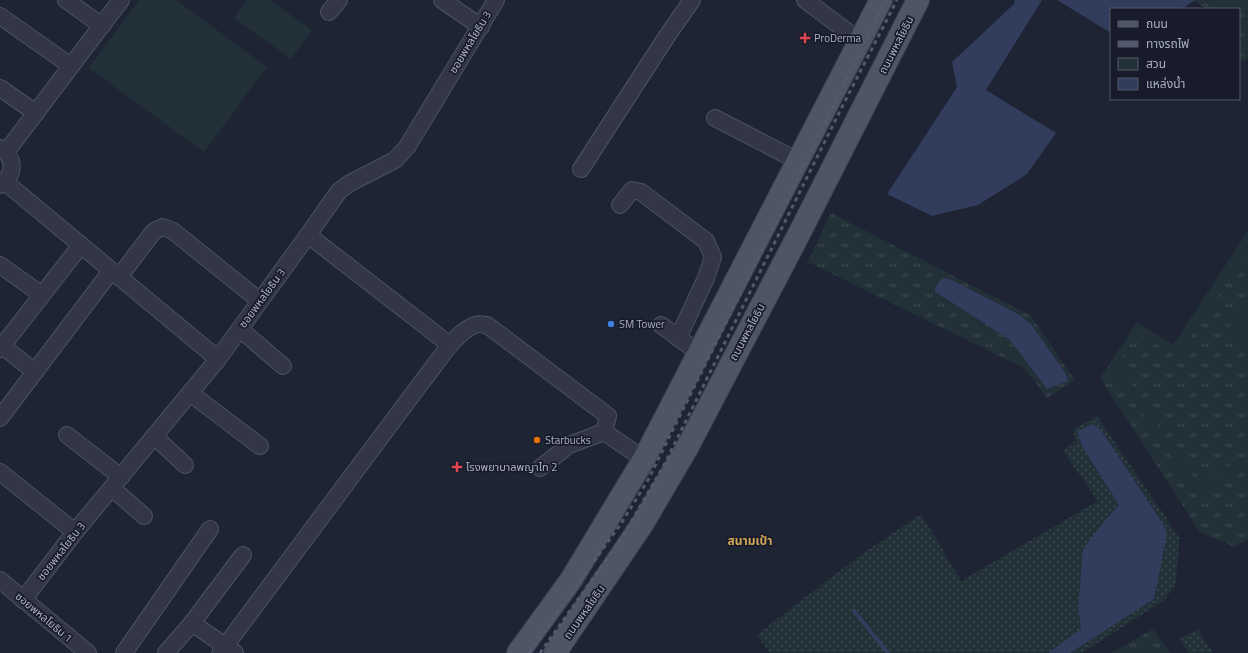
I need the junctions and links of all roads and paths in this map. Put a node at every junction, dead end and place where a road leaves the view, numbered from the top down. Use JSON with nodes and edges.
{"nodes":[{"id":1,"x":66,"y":0,"type":"edge"},
{"id":2,"x":121,"y":0,"type":"edge"},
{"id":3,"x":442,"y":0,"type":"edge"},
{"id":4,"x":496,"y":0,"type":"edge"},
{"id":5,"x":692,"y":0,"type":"edge"},
{"id":6,"x":805,"y":0,"type":"edge"},
{"id":7,"x":918,"y":0,"type":"edge"},
{"id":8,"x":879,"y":1,"type":"edge"},
{"id":9,"x":0,"y":16,"type":"edge"},
{"id":10,"x":102,"y":26,"type":"junction"},
{"id":11,"x":481,"y":27,"type":"junction"},
{"id":12,"x":860,"y":41,"type":"junction"},
{"id":13,"x":71,"y":66,"type":"junction"},
{"id":14,"x":0,"y":88,"type":"edge"},
{"id":15,"x":36,"y":113,"type":"junction"},
{"id":16,"x":715,"y":118,"type":"dead end"},
{"id":17,"x":3,"y":150,"type":"edge"},
{"id":18,"x":798,"y":161,"type":"junction"},
{"id":19,"x":581,"y":169,"type":"dead end"},
{"id":20,"x":788,"y":181,"type":"junction"},
{"id":21,"x":2,"y":184,"type":"edge"},
{"id":22,"x":818,"y":196,"type":"junction"},
{"id":23,"x":620,"y":205,"type":"dead end"},
{"id":24,"x":308,"y":235,"type":"junction"},
{"id":25,"x":80,"y":245,"type":"junction"},
{"id":26,"x":0,"y":265,"type":"edge"},
{"id":27,"x":115,"y":274,"type":"junction"},
{"id":28,"x":42,"y":295,"type":"junction"},
{"id":29,"x":260,"y":301,"type":"junction"},
{"id":30,"x":661,"y":326,"type":"dead end"},
{"id":31,"x":240,"y":329,"type":"junction"},
{"id":32,"x":678,"y":338,"type":"junction"},
{"id":33,"x":450,"y":345,"type":"junction"},
{"id":34,"x":1,"y":346,"type":"edge"},
{"id":35,"x":699,"y":353,"type":"junction"},
{"id":36,"x":218,"y":359,"type":"junction"},
{"id":37,"x":283,"y":366,"type":"dead end"},
{"id":38,"x":35,"y":372,"type":"junction"},
{"id":39,"x":190,"y":393,"type":"junction"},
{"id":40,"x":0,"y":418,"type":"edge"},
{"id":41,"x":604,"y":432,"type":"junction"},
{"id":42,"x":67,"y":435,"type":"dead end"},
{"id":43,"x":154,"y":436,"type":"junction"},
{"id":44,"x":260,"y":446,"type":"dead end"},
{"id":45,"x":644,"y":460,"type":"junction"},
{"id":46,"x":185,"y":465,"type":"dead end"},
{"id":47,"x":540,"y":468,"type":"dead end"},
{"id":48,"x":0,"y":472,"type":"edge"},
{"id":49,"x":116,"y":482,"type":"junction"},
{"id":50,"x":144,"y":516,"type":"dead end"},
{"id":51,"x":210,"y":529,"type":"dead end"},
{"id":52,"x":75,"y":532,"type":"junction"},
{"id":53,"x":243,"y":556,"type":"dead end"},
{"id":54,"x":0,"y":580,"type":"edge"},
{"id":55,"x":23,"y":600,"type":"junction"},
{"id":56,"x":192,"y":623,"type":"junction"},
{"id":57,"x":82,"y":651,"type":"edge"},
{"id":58,"x":227,"y":651,"type":"edge"},
{"id":59,"x":124,"y":653,"type":"edge"},
{"id":60,"x":166,"y":653,"type":"edge"},
{"id":61,"x":518,"y":653,"type":"edge"},
{"id":62,"x":555,"y":653,"type":"edge"}],
"edges":[{"from":1,"to":10,"type":"street"},
{"from":2,"to":10,"type":"street"},
{"from":3,"to":11,"type":"street"},
{"from":4,"to":11,"type":"street","name":"ซอยพหลโยธิน 3"},
{"from":5,"to":19,"type":"street"},
{"from":6,"to":12,"type":"street"},
{"from":7,"to":22,"type":"main road","name":"ถนนพหลโยธิน"},
{"from":8,"to":12,"type":"main road"},
{"from":9,"to":13,"type":"street"},
{"from":10,"to":13,"type":"street"},
{"from":11,"to":24,"type":"street","name":"ซอยพหลโยธิน 3"},
{"from":12,"to":18,"type":"main road"},
{"from":13,"to":15,"type":"street"},
{"from":14,"to":15,"type":"street"},
{"from":15,"to":17,"type":"street"},
{"from":16,"to":18,"type":"street"},
{"from":17,"to":21,"type":"street"},
{"from":18,"to":20,"type":"main road"},
{"from":20,"to":22,"type":"main road"},
{"from":20,"to":35,"type":"main road"},
{"from":21,"to":25,"type":"street"},
{"from":22,"to":62,"type":"main road","name":"ถนนพหลโยธิน"},
{"from":23,"to":32,"type":"street"},
{"from":24,"to":29,"type":"street","name":"ซอยพหลโยธิน 3"},
{"from":24,"to":33,"type":"street"},
{"from":25,"to":27,"type":"street"},
{"from":25,"to":28,"type":"street"},
{"from":26,"to":28,"type":"street"},
{"from":27,"to":29,"type":"street"},
{"from":27,"to":36,"type":"street"},
{"from":27,"to":38,"type":"street"},
{"from":28,"to":34,"type":"street"},
{"from":29,"to":31,"type":"street","name":"ซอยพหลโยธิน 3"},
{"from":30,"to":32,"type":"street"},
{"from":31,"to":36,"type":"street","name":"ซอยพหลโยธิน 3"},
{"from":31,"to":37,"type":"street"},
{"from":32,"to":35,"type":"street"},
{"from":33,"to":41,"type":"street"},
{"from":33,"to":58,"type":"street"},
{"from":34,"to":38,"type":"street"},
{"from":35,"to":45,"type":"main road"},
{"from":36,"to":39,"type":"street","name":"ซอยพหลโยธิน 3"},
{"from":38,"to":40,"type":"street"},
{"from":39,"to":43,"type":"street","name":"ซอยพหลโยธิน 3"},
{"from":39,"to":44,"type":"street"},
{"from":41,"to":45,"type":"street"},
{"from":41,"to":47,"type":"street"},
{"from":42,"to":49,"type":"street"},
{"from":43,"to":46,"type":"street"},
{"from":43,"to":49,"type":"street","name":"ซอยพหลโยธิน 3"},
{"from":45,"to":61,"type":"main road"},
{"from":48,"to":52,"type":"street"},
{"from":49,"to":50,"type":"street"},
{"from":49,"to":52,"type":"street","name":"ซอยพหลโยธิน 3"},
{"from":51,"to":59,"type":"street"},
{"from":52,"to":55,"type":"street","name":"ซอยพหลโยธิน 3"},
{"from":53,"to":56,"type":"street"},
{"from":54,"to":55,"type":"street","name":"ซอยพหลโยธิน 1"},
{"from":55,"to":57,"type":"street","name":"ซอยพหลโยธิน 1"},
{"from":56,"to":58,"type":"street"},
{"from":56,"to":60,"type":"street"}]}
